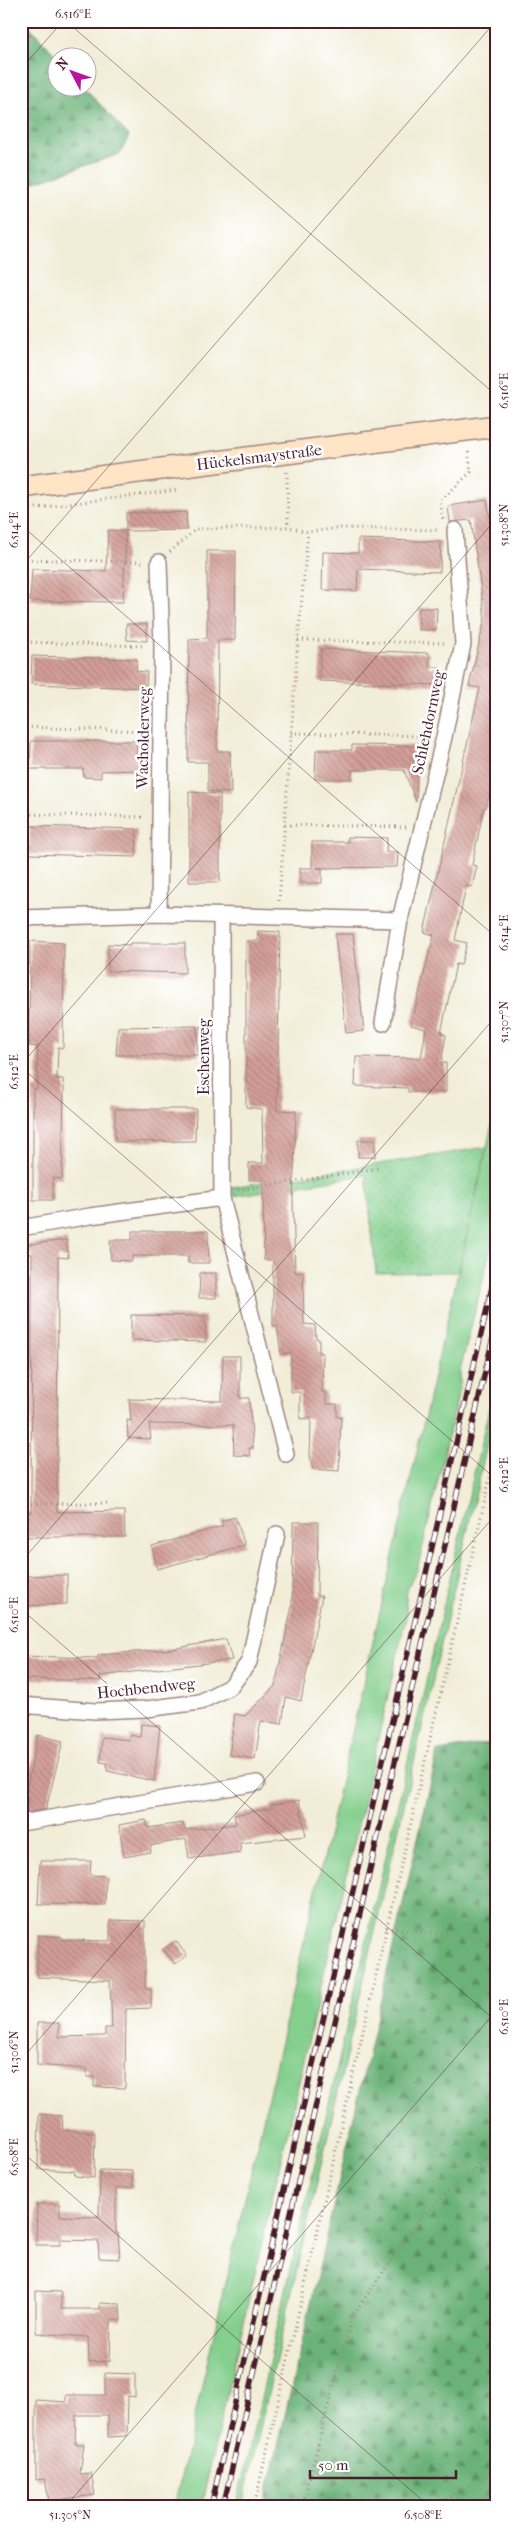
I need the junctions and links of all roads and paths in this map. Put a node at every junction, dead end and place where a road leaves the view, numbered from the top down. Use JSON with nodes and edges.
{"nodes":[{"id":1,"x":497,"y":426,"type":"edge"},
{"id":2,"x":465,"y":430,"type":"junction"},
{"id":3,"x":283,"y":454,"type":"junction"},
{"id":4,"x":21,"y":487,"type":"edge"},
{"id":5,"x":288,"y":527,"type":"junction"},
{"id":6,"x":449,"y":530,"type":"junction"},
{"id":7,"x":308,"y":532,"type":"junction"},
{"id":8,"x":21,"y":559,"type":"edge"},
{"id":9,"x":159,"y":562,"type":"junction"},
{"id":10,"x":298,"y":640,"type":"junction"},
{"id":11,"x":21,"y":642,"type":"edge"},
{"id":12,"x":463,"y":644,"type":"junction"},
{"id":13,"x":162,"y":646,"type":"junction"},
{"id":14,"x":21,"y":727,"type":"edge"},
{"id":15,"x":161,"y":731,"type":"junction"},
{"id":16,"x":291,"y":733,"type":"junction"},
{"id":17,"x":444,"y":736,"type":"junction"},
{"id":18,"x":21,"y":814,"type":"edge"},
{"id":19,"x":159,"y":817,"type":"junction"},
{"id":20,"x":285,"y":825,"type":"junction"},
{"id":21,"x":422,"y":827,"type":"junction"},
{"id":22,"x":159,"y":914,"type":"junction"},
{"id":23,"x":221,"y":916,"type":"junction"},
{"id":24,"x":278,"y":916,"type":"junction"},
{"id":25,"x":21,"y":918,"type":"edge"},
{"id":26,"x":400,"y":920,"type":"junction"},
{"id":27,"x":383,"y":1023,"type":"dead end"},
{"id":28,"x":380,"y":1168,"type":"dead end"},
{"id":29,"x":222,"y":1198,"type":"junction"},
{"id":30,"x":21,"y":1228,"type":"edge"},
{"id":31,"x":497,"y":1447,"type":"edge"},
{"id":32,"x":286,"y":1454,"type":"dead end"},
{"id":33,"x":21,"y":1504,"type":"edge"},
{"id":34,"x":108,"y":1504,"type":"dead end"},
{"id":35,"x":276,"y":1534,"type":"dead end"},
{"id":36,"x":21,"y":1705,"type":"edge"},
{"id":37,"x":257,"y":1783,"type":"dead end"},
{"id":38,"x":21,"y":1823,"type":"edge"},
{"id":39,"x":386,"y":1928,"type":"junction"},
{"id":40,"x":497,"y":1940,"type":"edge"},
{"id":41,"x":497,"y":2148,"type":"edge"},
{"id":42,"x":497,"y":2469,"type":"edge"},
{"id":43,"x":254,"y":2507,"type":"edge"},
{"id":44,"x":302,"y":2507,"type":"edge"},
{"id":45,"x":434,"y":2507,"type":"edge"}],
"edges":[{"from":1,"to":2,"type":"main road","name":"Hückelsmaystraße"},
{"from":2,"to":3,"type":"main road","name":"Hückelsmaystraße"},
{"from":2,"to":6,"type":"path"},
{"from":3,"to":4,"type":"main road","name":"Hückelsmaystraße"},
{"from":3,"to":5,"type":"path"},
{"from":5,"to":7,"type":"path"},
{"from":5,"to":9,"type":"path"},
{"from":6,"to":7,"type":"path"},
{"from":6,"to":12,"type":"street","name":"Schlehdornweg"},
{"from":7,"to":10,"type":"path"},
{"from":8,"to":9,"type":"path"},
{"from":9,"to":13,"type":"street","name":"Wacholderweg"},
{"from":10,"to":12,"type":"path"},
{"from":10,"to":16,"type":"path"},
{"from":11,"to":13,"type":"path"},
{"from":12,"to":17,"type":"street","name":"Schlehdornweg"},
{"from":13,"to":15,"type":"street","name":"Wacholderweg"},
{"from":14,"to":15,"type":"path"},
{"from":15,"to":19,"type":"street","name":"Wacholderweg"},
{"from":16,"to":17,"type":"path"},
{"from":16,"to":20,"type":"path"},
{"from":17,"to":21,"type":"street","name":"Schlehdornweg"},
{"from":18,"to":19,"type":"path"},
{"from":19,"to":22,"type":"street","name":"Wacholderweg"},
{"from":20,"to":21,"type":"path"},
{"from":20,"to":24,"type":"path"},
{"from":21,"to":26,"type":"street","name":"Schlehdornweg"},
{"from":22,"to":23,"type":"street"},
{"from":22,"to":25,"type":"street"},
{"from":23,"to":24,"type":"street"},
{"from":23,"to":29,"type":"street","name":"Eschenweg"},
{"from":24,"to":26,"type":"street"},
{"from":26,"to":27,"type":"street","name":"Schlehdornweg"},
{"from":28,"to":29,"type":"path"},
{"from":29,"to":30,"type":"street"},
{"from":29,"to":32,"type":"street","name":"Eschenweg"},
{"from":31,"to":39,"type":"path"},
{"from":33,"to":34,"type":"path"},
{"from":35,"to":36,"type":"street","name":"Hochbendweg"},
{"from":37,"to":38,"type":"street"},
{"from":39,"to":40,"type":"path"},
{"from":39,"to":43,"type":"path"},
{"from":41,"to":44,"type":"path"},
{"from":42,"to":45,"type":"path"}]}
